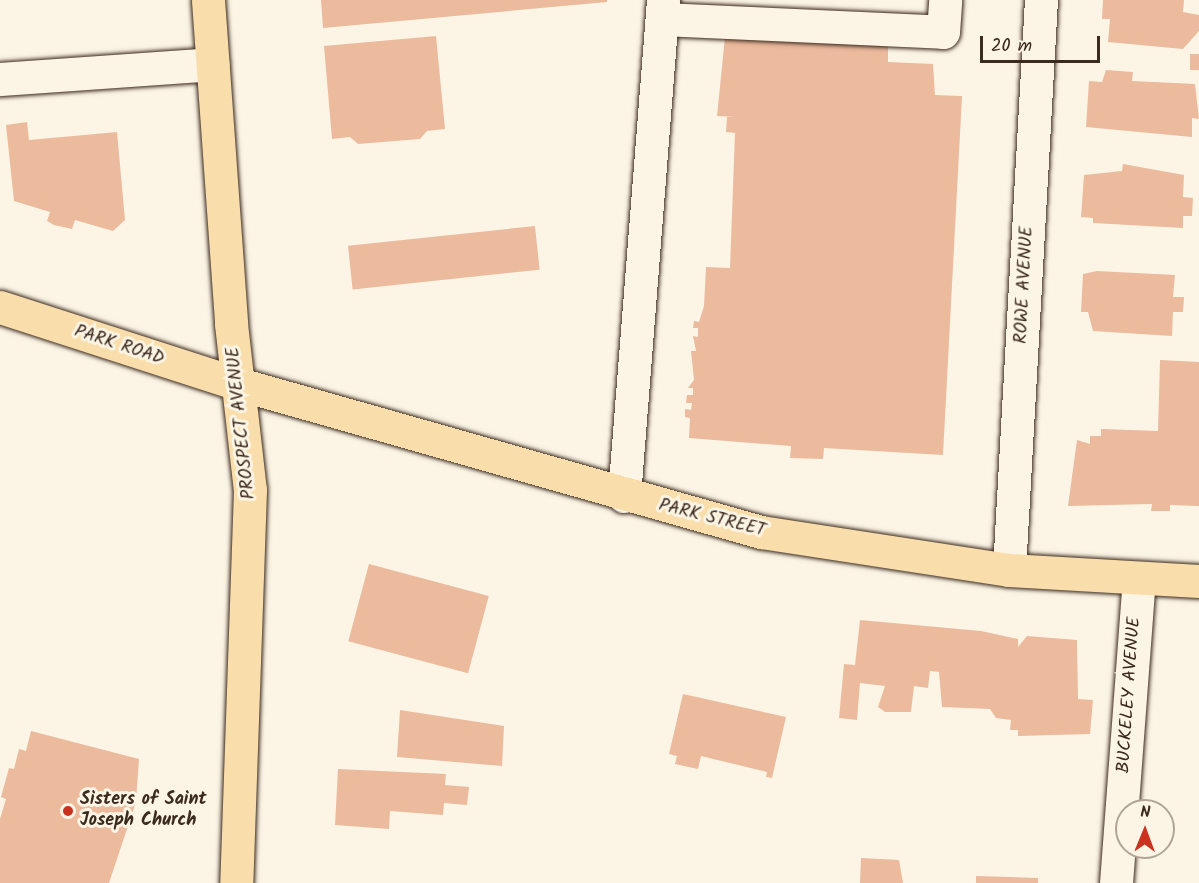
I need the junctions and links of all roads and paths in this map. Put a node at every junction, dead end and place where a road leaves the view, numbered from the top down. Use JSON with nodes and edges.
{"nodes":[{"id":1,"x":208,"y":0,"type":"edge"},
{"id":2,"x":945,"y":0,"type":"edge"},
{"id":3,"x":1041,"y":0,"type":"edge"},
{"id":4,"x":663,"y":10,"type":"edge"},
{"id":5,"x":212,"y":64,"type":"junction"},
{"id":6,"x":0,"y":79,"type":"edge"},
{"id":7,"x":0,"y":307,"type":"edge"},
{"id":8,"x":239,"y":384,"type":"junction"},
{"id":9,"x":624,"y":496,"type":"junction"},
{"id":10,"x":1009,"y":570,"type":"junction"},
{"id":11,"x":1139,"y":580,"type":"junction"},
{"id":12,"x":1199,"y":581,"type":"edge"},
{"id":13,"x":236,"y":883,"type":"edge"},
{"id":14,"x":1116,"y":883,"type":"edge"}],
"edges":[{"from":1,"to":5,"type":"main road","name":"PROSPECT AVENUE"},
{"from":2,"to":4,"type":"street"},
{"from":3,"to":10,"type":"street","name":"ROWE AVENUE"},
{"from":4,"to":9,"type":"street"},
{"from":5,"to":6,"type":"street"},
{"from":5,"to":8,"type":"main road","name":"PROSPECT AVENUE"},
{"from":7,"to":8,"type":"main road","name":"PARK ROAD"},
{"from":8,"to":9,"type":"main road","name":"PARK STREET"},
{"from":8,"to":13,"type":"main road","name":"PROSPECT AVENUE"},
{"from":9,"to":10,"type":"main road","name":"PARK STREET"},
{"from":10,"to":11,"type":"main road","name":"PARK STREET"},
{"from":11,"to":12,"type":"main road","name":"PARK STREET"},
{"from":11,"to":14,"type":"street","name":"BUCKELEY AVENUE"}]}
